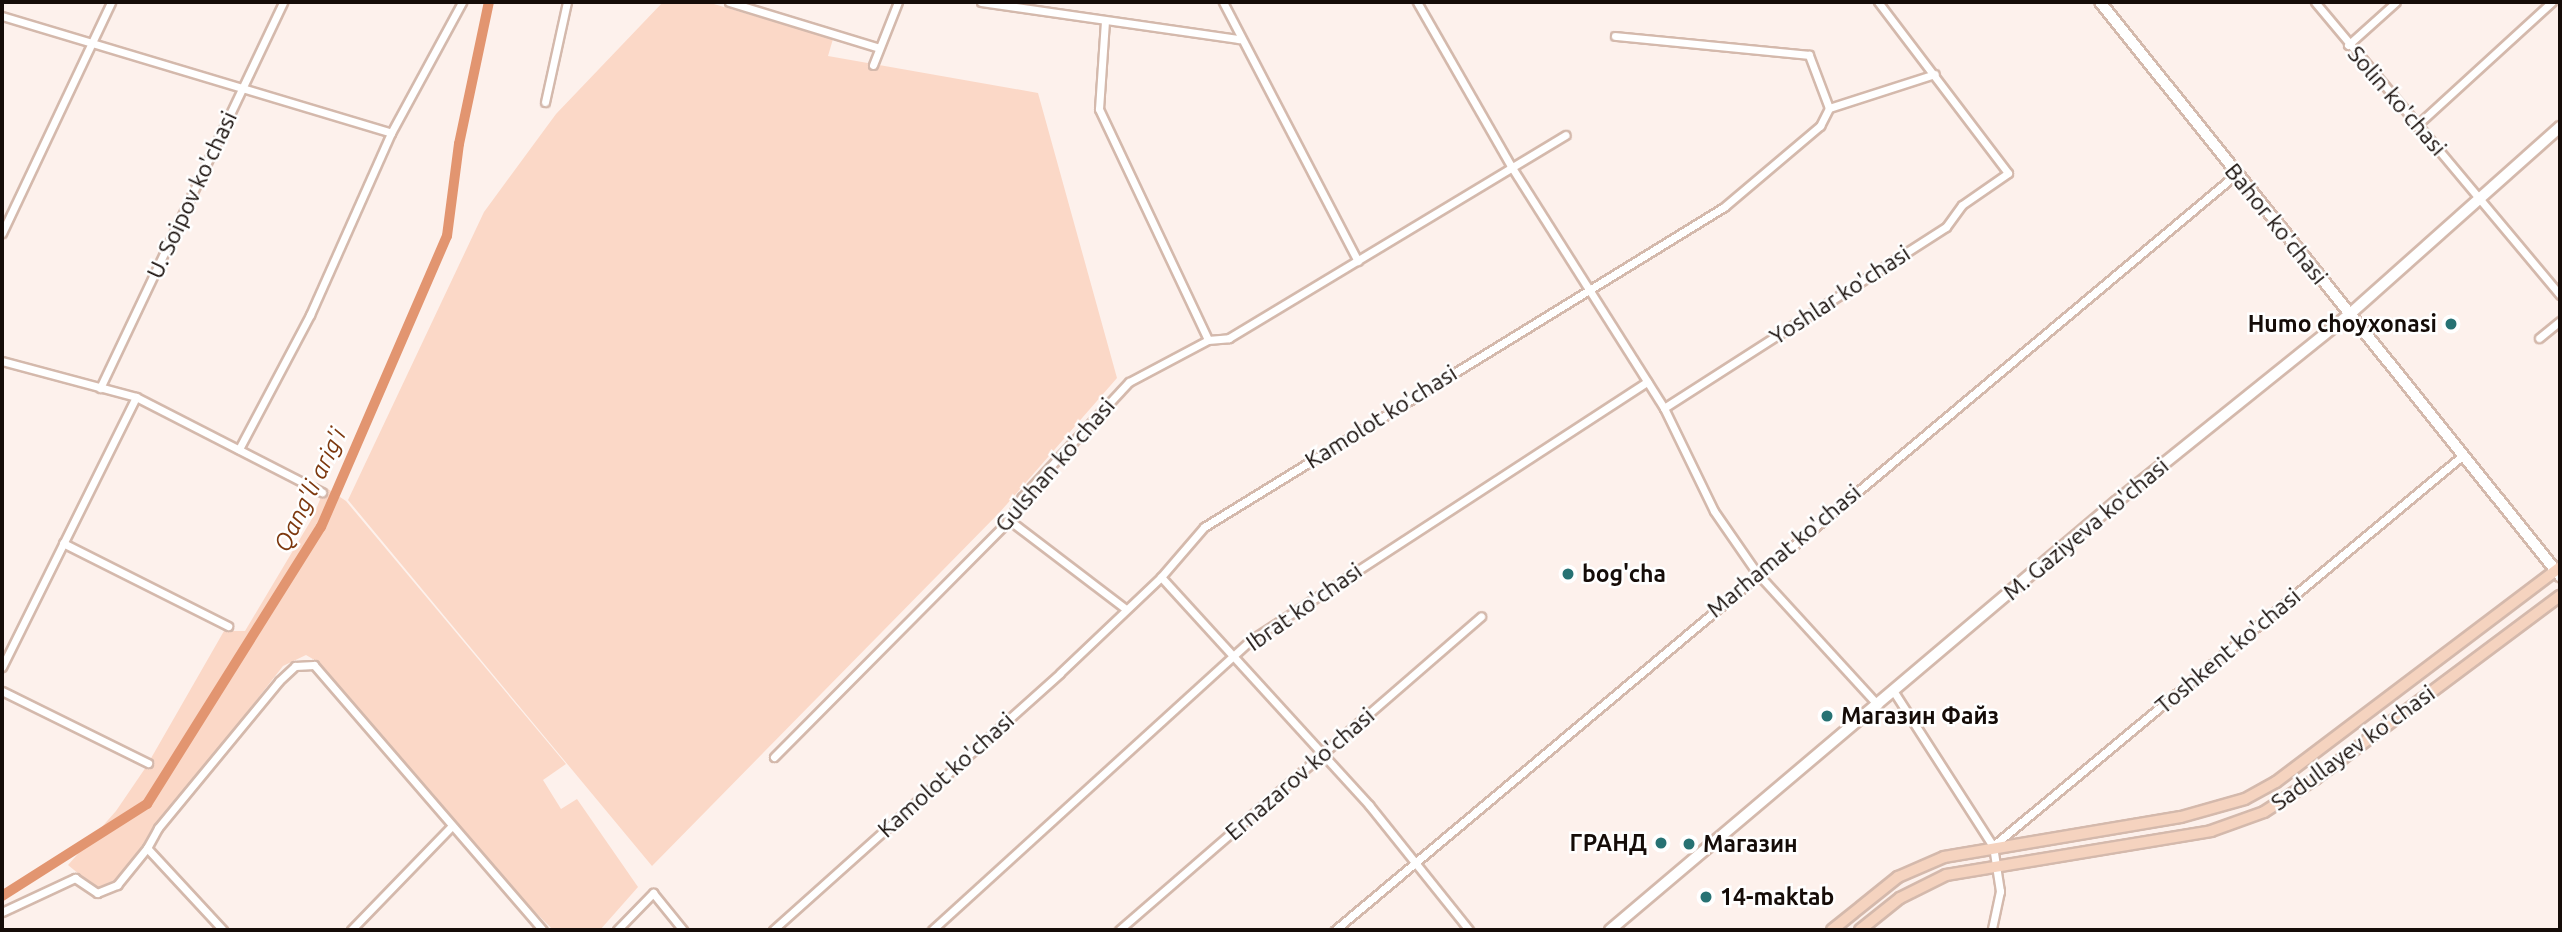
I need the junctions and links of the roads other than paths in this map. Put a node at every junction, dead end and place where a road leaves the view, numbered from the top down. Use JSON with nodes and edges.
{"nodes":[{"id":1,"x":111,"y":2,"type":"edge"},
{"id":2,"x":283,"y":2,"type":"edge"},
{"id":3,"x":462,"y":2,"type":"edge"},
{"id":4,"x":567,"y":2,"type":"edge"},
{"id":5,"x":729,"y":2,"type":"edge"},
{"id":6,"x":898,"y":2,"type":"edge"},
{"id":7,"x":981,"y":2,"type":"edge"},
{"id":8,"x":1223,"y":2,"type":"edge"},
{"id":9,"x":1417,"y":2,"type":"edge"},
{"id":10,"x":1878,"y":2,"type":"edge"},
{"id":11,"x":2100,"y":2,"type":"edge"},
{"id":12,"x":2315,"y":2,"type":"edge"},
{"id":13,"x":2396,"y":2,"type":"edge"},
{"id":14,"x":2552,"y":2,"type":"edge"},
{"id":15,"x":2,"y":16,"type":"edge"},
{"id":16,"x":1105,"y":21,"type":"junction"},
{"id":17,"x":1615,"y":36,"type":"dead end"},
{"id":18,"x":1239,"y":39,"type":"junction"},
{"id":19,"x":90,"y":45,"type":"junction"},
{"id":20,"x":2348,"y":45,"type":"junction"},
{"id":21,"x":879,"y":48,"type":"junction"},
{"id":22,"x":873,"y":65,"type":"dead end"},
{"id":23,"x":1935,"y":74,"type":"junction"},
{"id":24,"x":243,"y":85,"type":"junction"},
{"id":25,"x":545,"y":102,"type":"dead end"},
{"id":26,"x":1829,"y":108,"type":"junction"},
{"id":27,"x":2416,"y":126,"type":"junction"},
{"id":28,"x":2560,"y":127,"type":"edge"},
{"id":29,"x":391,"y":133,"type":"junction"},
{"id":30,"x":1566,"y":135,"type":"dead end"},
{"id":31,"x":1511,"y":166,"type":"junction"},
{"id":32,"x":2235,"y":175,"type":"junction"},
{"id":33,"x":2483,"y":198,"type":"junction"},
{"id":34,"x":2,"y":233,"type":"edge"},
{"id":35,"x":1358,"y":261,"type":"junction"},
{"id":36,"x":1588,"y":288,"type":"junction"},
{"id":37,"x":2560,"y":295,"type":"edge"},
{"id":38,"x":2350,"y":314,"type":"junction"},
{"id":39,"x":2560,"y":321,"type":"edge"},
{"id":40,"x":2539,"y":338,"type":"dead end"},
{"id":41,"x":1208,"y":340,"type":"junction"},
{"id":42,"x":2,"y":361,"type":"edge"},
{"id":43,"x":1647,"y":382,"type":"junction"},
{"id":44,"x":100,"y":388,"type":"junction"},
{"id":45,"x":136,"y":397,"type":"junction"},
{"id":46,"x":1664,"y":408,"type":"junction"},
{"id":47,"x":240,"y":449,"type":"junction"},
{"id":48,"x":2462,"y":456,"type":"junction"},
{"id":49,"x":322,"y":492,"type":"dead end"},
{"id":50,"x":1009,"y":520,"type":"junction"},
{"id":51,"x":63,"y":543,"type":"junction"},
{"id":52,"x":2559,"y":571,"type":"edge"},
{"id":53,"x":1757,"y":573,"type":"junction"},
{"id":54,"x":1161,"y":577,"type":"junction"},
{"id":55,"x":2560,"y":596,"type":"edge"},
{"id":56,"x":1126,"y":609,"type":"junction"},
{"id":57,"x":1481,"y":616,"type":"dead end"},
{"id":58,"x":228,"y":626,"type":"dead end"},
{"id":59,"x":1234,"y":659,"type":"junction"},
{"id":60,"x":2,"y":667,"type":"edge"},
{"id":61,"x":2,"y":691,"type":"edge"},
{"id":62,"x":1894,"y":692,"type":"junction"},
{"id":63,"x":1878,"y":705,"type":"junction"},
{"id":64,"x":1322,"y":756,"type":"junction"},
{"id":65,"x":774,"y":757,"type":"dead end"},
{"id":66,"x":148,"y":763,"type":"dead end"},
{"id":67,"x":450,"y":828,"type":"junction"},
{"id":68,"x":1993,"y":846,"type":"junction"},
{"id":69,"x":147,"y":848,"type":"junction"},
{"id":70,"x":1413,"y":862,"type":"junction"},
{"id":71,"x":1997,"y":864,"type":"junction"},
{"id":72,"x":2,"y":912,"type":"edge"},
{"id":73,"x":223,"y":930,"type":"edge"},
{"id":74,"x":351,"y":930,"type":"edge"},
{"id":75,"x":543,"y":930,"type":"edge"},
{"id":76,"x":617,"y":930,"type":"edge"},
{"id":77,"x":683,"y":930,"type":"edge"},
{"id":78,"x":773,"y":930,"type":"edge"},
{"id":79,"x":932,"y":930,"type":"edge"},
{"id":80,"x":1119,"y":930,"type":"edge"},
{"id":81,"x":1335,"y":930,"type":"edge"},
{"id":82,"x":1469,"y":930,"type":"edge"},
{"id":83,"x":1610,"y":930,"type":"edge"},
{"id":84,"x":1832,"y":930,"type":"edge"},
{"id":85,"x":1860,"y":930,"type":"edge"},
{"id":86,"x":1992,"y":930,"type":"edge"}],
"edges":[{"from":1,"to":19,"type":"street"},
{"from":2,"to":24,"type":"street","name":"U. Soipov ko'chasi"},
{"from":3,"to":29,"type":"street"},
{"from":4,"to":25,"type":"street"},
{"from":5,"to":21,"type":"street"},
{"from":6,"to":21,"type":"street"},
{"from":7,"to":16,"type":"street"},
{"from":8,"to":18,"type":"street"},
{"from":9,"to":31,"type":"street"},
{"from":10,"to":23,"type":"street"},
{"from":11,"to":32,"type":"street","name":"Bahor ko'chasi"},
{"from":12,"to":20,"type":"street","name":"Solin ko'chasi"},
{"from":13,"to":20,"type":"street"},
{"from":14,"to":27,"type":"street"},
{"from":15,"to":19,"type":"street"},
{"from":16,"to":18,"type":"street"},
{"from":16,"to":41,"type":"street"},
{"from":17,"to":26,"type":"street"},
{"from":18,"to":35,"type":"street"},
{"from":19,"to":24,"type":"street"},
{"from":19,"to":34,"type":"street"},
{"from":20,"to":27,"type":"street","name":"Solin ko'chasi"},
{"from":21,"to":22,"type":"street"},
{"from":23,"to":26,"type":"street"},
{"from":23,"to":46,"type":"street","name":"Yoshlar ko'chasi"},
{"from":24,"to":29,"type":"street"},
{"from":24,"to":44,"type":"street","name":"U. Soipov ko'chasi"},
{"from":26,"to":36,"type":"street","name":"Kamolot ko'chasi"},
{"from":27,"to":33,"type":"street","name":"Solin ko'chasi"},
{"from":28,"to":33,"type":"street","name":"M. Gaziyeva ko'chasi"},
{"from":29,"to":47,"type":"street"},
{"from":30,"to":31,"type":"street","name":"Gulshan ko'chasi"},
{"from":31,"to":35,"type":"street","name":"Gulshan ko'chasi"},
{"from":31,"to":36,"type":"street"},
{"from":32,"to":38,"type":"street","name":"Bahor ko'chasi"},
{"from":32,"to":53,"type":"street","name":"Marhamat ko'chasi"},
{"from":33,"to":37,"type":"street","name":"Solin ko'chasi"},
{"from":33,"to":38,"type":"street","name":"M. Gaziyeva ko'chasi"},
{"from":35,"to":41,"type":"street","name":"Gulshan ko'chasi"},
{"from":36,"to":43,"type":"street"},
{"from":36,"to":54,"type":"street","name":"Kamolot ko'chasi"},
{"from":38,"to":48,"type":"street","name":"Bahor ko'chasi"},
{"from":38,"to":62,"type":"street","name":"M. Gaziyeva ko'chasi"},
{"from":39,"to":40,"type":"street"},
{"from":41,"to":50,"type":"street","name":"Gulshan ko'chasi"},
{"from":42,"to":44,"type":"street"},
{"from":43,"to":46,"type":"street"},
{"from":43,"to":59,"type":"street","name":"Ibrat ko'chasi"},
{"from":44,"to":45,"type":"street"},
{"from":45,"to":47,"type":"street"},
{"from":45,"to":51,"type":"street"},
{"from":46,"to":53,"type":"street"},
{"from":47,"to":49,"type":"street"},
{"from":48,"to":52,"type":"street","name":"Bahor ko'chasi"},
{"from":48,"to":68,"type":"street","name":"Toshkent ko'chasi"},
{"from":50,"to":56,"type":"street"},
{"from":50,"to":65,"type":"street","name":"Gulshan ko'chasi"},
{"from":51,"to":58,"type":"street"},
{"from":51,"to":60,"type":"street"},
{"from":52,"to":68,"type":"main road"},
{"from":53,"to":63,"type":"street"},
{"from":53,"to":70,"type":"street","name":"Marhamat ko'chasi"},
{"from":54,"to":56,"type":"street","name":"Kamolot ko'chasi"},
{"from":54,"to":59,"type":"street"},
{"from":55,"to":71,"type":"main road","name":"Sadullayev ko'chasi"},
{"from":56,"to":78,"type":"street","name":"Kamolot ko'chasi"},
{"from":57,"to":64,"type":"street","name":"Ernazarov ko'chasi"},
{"from":59,"to":64,"type":"street"},
{"from":59,"to":79,"type":"street","name":"Ibrat ko'chasi"},
{"from":61,"to":66,"type":"street"},
{"from":62,"to":63,"type":"street","name":"M. Gaziyeva ko'chasi"},
{"from":62,"to":68,"type":"street"},
{"from":63,"to":83,"type":"street","name":"M. Gaziyeva ko'chasi"},
{"from":64,"to":70,"type":"street"},
{"from":64,"to":80,"type":"street","name":"Ernazarov ko'chasi"},
{"from":67,"to":69,"type":"street"},
{"from":67,"to":74,"type":"street"},
{"from":67,"to":75,"type":"street"},
{"from":68,"to":71,"type":"street"},
{"from":68,"to":84,"type":"main road"},
{"from":69,"to":72,"type":"street"},
{"from":69,"to":73,"type":"street"},
{"from":70,"to":81,"type":"street","name":"Marhamat ko'chasi"},
{"from":70,"to":82,"type":"street"},
{"from":71,"to":85,"type":"main road","name":"Sadullayev ko'chasi"},
{"from":71,"to":86,"type":"street"},
{"from":76,"to":77,"type":"street"}]}
